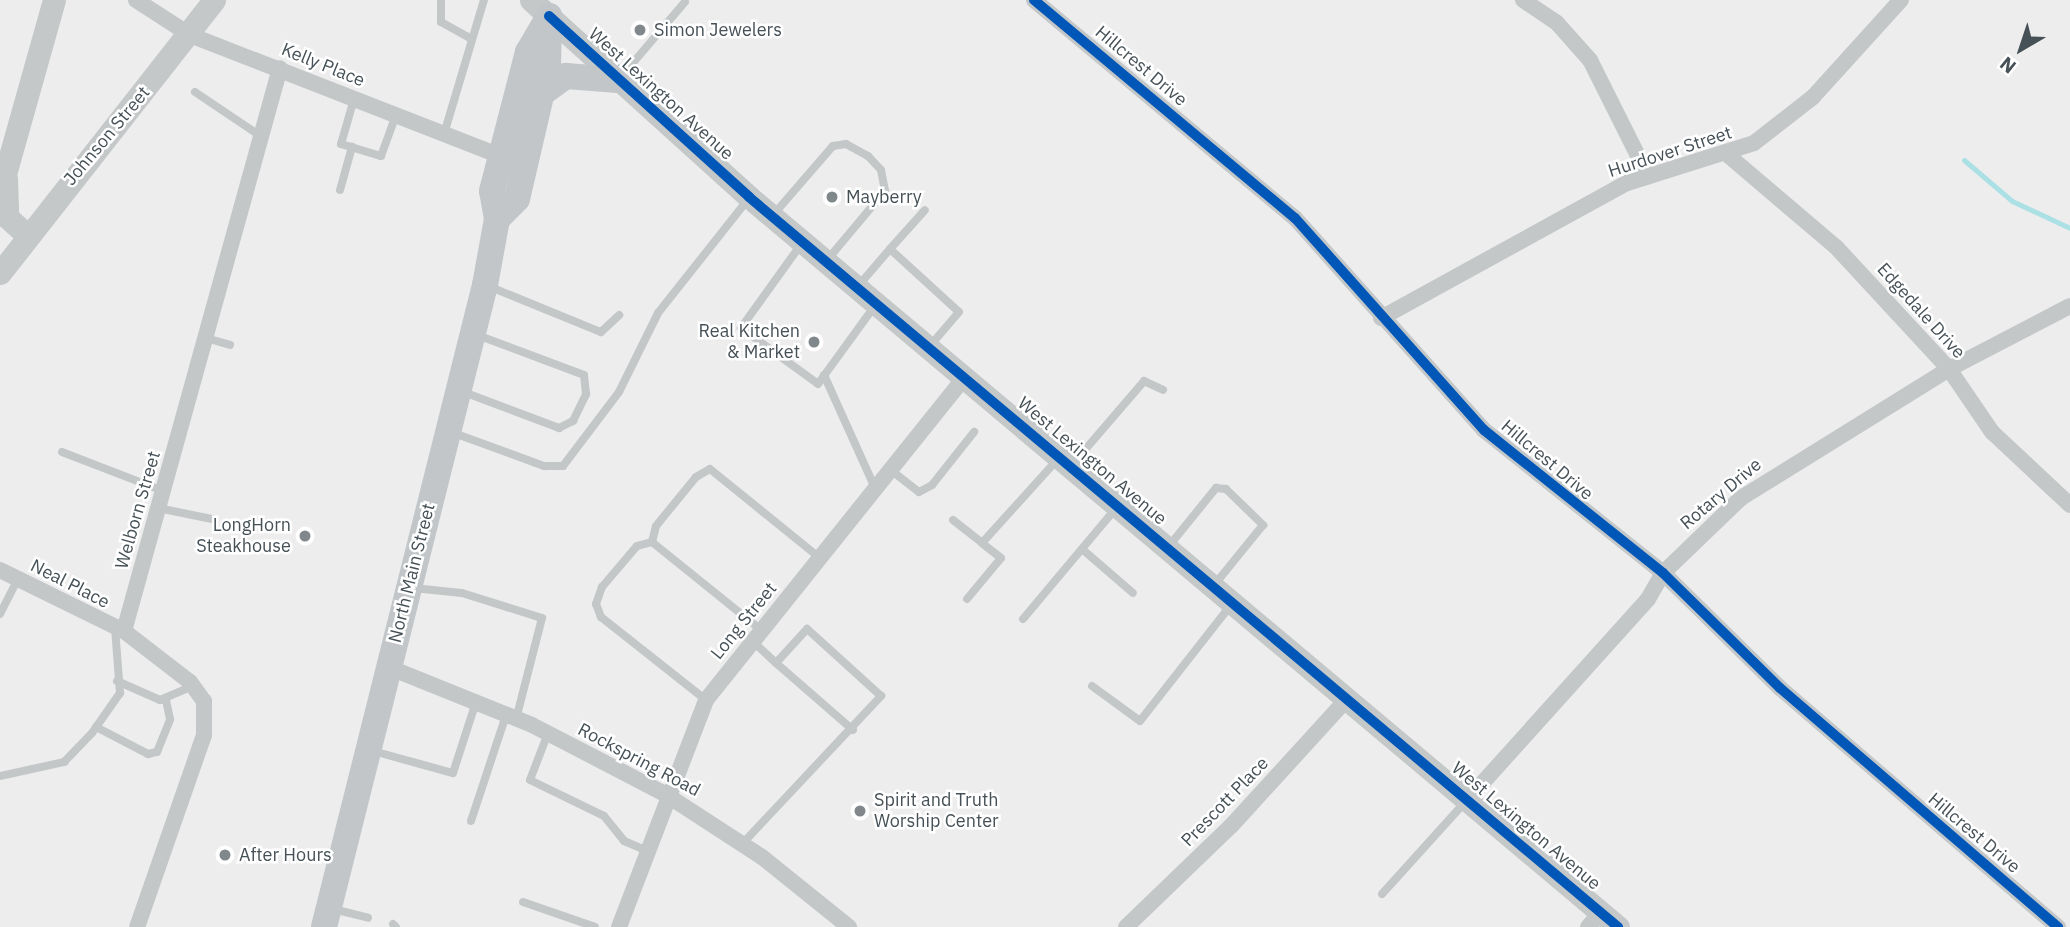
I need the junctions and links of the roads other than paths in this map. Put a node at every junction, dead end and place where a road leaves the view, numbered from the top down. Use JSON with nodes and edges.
{"nodes":[{"id":1,"x":54,"y":0,"type":"edge"},
{"id":2,"x":136,"y":0,"type":"edge"},
{"id":3,"x":214,"y":0,"type":"edge"},
{"id":4,"x":441,"y":0,"type":"edge"},
{"id":5,"x":484,"y":0,"type":"edge"},
{"id":6,"x":1034,"y":0,"type":"edge"},
{"id":7,"x":1523,"y":0,"type":"edge"},
{"id":8,"x":1901,"y":0,"type":"edge"},
{"id":9,"x":685,"y":2,"type":"dead end"},
{"id":10,"x":544,"y":5,"type":"edge"},
{"id":11,"x":190,"y":35,"type":"junction"},
{"id":12,"x":472,"y":39,"type":"junction"},
{"id":13,"x":280,"y":68,"type":"junction"},
{"id":14,"x":618,"y":80,"type":"junction"},
{"id":15,"x":195,"y":92,"type":"dead end"},
{"id":16,"x":541,"y":94,"type":"junction"},
{"id":17,"x":355,"y":99,"type":"junction"},
{"id":18,"x":396,"y":115,"type":"junction"},
{"id":19,"x":444,"y":134,"type":"junction"},
{"id":20,"x":262,"y":137,"type":"junction"},
{"id":21,"x":352,"y":147,"type":"junction"},
{"id":22,"x":501,"y":156,"type":"junction"},
{"id":23,"x":1729,"y":156,"type":"junction"},
{"id":24,"x":1648,"y":176,"type":"junction"},
{"id":25,"x":3,"y":184,"type":"edge"},
{"id":26,"x":340,"y":190,"type":"dead end"},
{"id":27,"x":749,"y":197,"type":"junction"},
{"id":28,"x":925,"y":210,"type":"dead end"},
{"id":29,"x":772,"y":216,"type":"junction"},
{"id":30,"x":497,"y":219,"type":"junction"},
{"id":31,"x":28,"y":236,"type":"junction"},
{"id":32,"x":804,"y":241,"type":"junction"},
{"id":33,"x":890,"y":250,"type":"junction"},
{"id":34,"x":827,"y":260,"type":"junction"},
{"id":35,"x":0,"y":273,"type":"edge"},
{"id":36,"x":485,"y":285,"type":"junction"},
{"id":37,"x":858,"y":285,"type":"junction"},
{"id":38,"x":879,"y":302,"type":"junction"},
{"id":39,"x":2070,"y":306,"type":"edge"},
{"id":40,"x":618,"y":315,"type":"dead end"},
{"id":41,"x":1381,"y":318,"type":"junction"},
{"id":42,"x":473,"y":334,"type":"junction"},
{"id":43,"x":206,"y":338,"type":"junction"},
{"id":44,"x":230,"y":345,"type":"dead end"},
{"id":45,"x":930,"y":346,"type":"junction"},
{"id":46,"x":1949,"y":369,"type":"junction"},
{"id":47,"x":824,"y":375,"type":"junction"},
{"id":48,"x":965,"y":377,"type":"junction"},
{"id":49,"x":458,"y":390,"type":"junction"},
{"id":50,"x":1163,"y":390,"type":"dead end"},
{"id":51,"x":448,"y":431,"type":"junction"},
{"id":52,"x":974,"y":432,"type":"dead end"},
{"id":53,"x":62,"y":452,"type":"dead end"},
{"id":54,"x":1065,"y":461,"type":"junction"},
{"id":55,"x":892,"y":471,"type":"junction"},
{"id":56,"x":876,"y":490,"type":"junction"},
{"id":57,"x":163,"y":491,"type":"junction"},
{"id":58,"x":2070,"y":505,"type":"edge"},
{"id":59,"x":1118,"y":506,"type":"junction"},
{"id":60,"x":158,"y":508,"type":"junction"},
{"id":61,"x":212,"y":519,"type":"dead end"},
{"id":62,"x":953,"y":520,"type":"dead end"},
{"id":63,"x":652,"y":542,"type":"junction"},
{"id":64,"x":982,"y":543,"type":"junction"},
{"id":65,"x":1168,"y":548,"type":"junction"},
{"id":66,"x":1082,"y":549,"type":"junction"},
{"id":67,"x":820,"y":558,"type":"junction"},
{"id":68,"x":0,"y":570,"type":"edge"},
{"id":69,"x":1662,"y":573,"type":"junction"},
{"id":70,"x":18,"y":579,"type":"junction"},
{"id":71,"x":1213,"y":586,"type":"junction"},
{"id":72,"x":408,"y":587,"type":"junction"},
{"id":73,"x":1133,"y":593,"type":"dead end"},
{"id":74,"x":967,"y":599,"type":"dead end"},
{"id":75,"x":1233,"y":603,"type":"junction"},
{"id":76,"x":0,"y":614,"type":"edge"},
{"id":77,"x":1023,"y":619,"type":"dead end"},
{"id":78,"x":120,"y":629,"type":"junction"},
{"id":79,"x":756,"y":635,"type":"junction"},
{"id":80,"x":776,"y":663,"type":"junction"},
{"id":81,"x":388,"y":667,"type":"junction"},
{"id":82,"x":117,"y":681,"type":"junction"},
{"id":83,"x":193,"y":686,"type":"junction"},
{"id":84,"x":1092,"y":686,"type":"dead end"},
{"id":85,"x":1347,"y":699,"type":"junction"},
{"id":86,"x":166,"y":700,"type":"junction"},
{"id":87,"x":706,"y":700,"type":"junction"},
{"id":88,"x":477,"y":702,"type":"junction"},
{"id":89,"x":511,"y":717,"type":"junction"},
{"id":90,"x":96,"y":727,"type":"junction"},
{"id":91,"x":853,"y":730,"type":"junction"},
{"id":92,"x":548,"y":733,"type":"junction"},
{"id":93,"x":368,"y":750,"type":"junction"},
{"id":94,"x":0,"y":776,"type":"edge"},
{"id":95,"x":665,"y":794,"type":"junction"},
{"id":96,"x":1468,"y":799,"type":"junction"},
{"id":97,"x":471,"y":821,"type":"dead end"},
{"id":98,"x":743,"y":844,"type":"junction"},
{"id":99,"x":645,"y":850,"type":"junction"},
{"id":100,"x":1382,"y":894,"type":"dead end"},
{"id":101,"x":523,"y":902,"type":"dead end"},
{"id":102,"x":326,"y":918,"type":"edge"},
{"id":103,"x":368,"y":918,"type":"dead end"},
{"id":104,"x":1603,"y":922,"type":"edge"},
{"id":105,"x":137,"y":927,"type":"edge"},
{"id":106,"x":595,"y":927,"type":"edge"},
{"id":107,"x":619,"y":927,"type":"edge"},
{"id":108,"x":849,"y":927,"type":"edge"},
{"id":109,"x":1126,"y":927,"type":"edge"},
{"id":110,"x":2058,"y":927,"type":"edge"}],
"edges":[{"from":1,"to":25,"type":"street"},
{"from":2,"to":11,"type":"street","name":"Kelly Place"},
{"from":3,"to":11,"type":"street","name":"Johnson Street"},
{"from":4,"to":12,"type":"lane"},
{"from":5,"to":12,"type":"lane"},
{"from":6,"to":41,"type":"street","name":"Hillcrest Drive"},
{"from":7,"to":24,"type":"street"},
{"from":8,"to":23,"type":"street","name":"Hurdover Street"},
{"from":9,"to":14,"type":"lane"},
{"from":10,"to":14,"type":"street","name":"West Lexington Avenue"},
{"from":10,"to":16,"type":"main road","name":"North Main Street"},
{"from":10,"to":22,"type":"main road","name":"North Main Street"},
{"from":11,"to":13,"type":"street","name":"Kelly Place"},
{"from":11,"to":31,"type":"street","name":"Johnson Street"},
{"from":12,"to":19,"type":"lane"},
{"from":13,"to":17,"type":"street","name":"Kelly Place"},
{"from":13,"to":20,"type":"street","name":"Welborn Street"},
{"from":14,"to":16,"type":"main road"},
{"from":14,"to":27,"type":"street","name":"West Lexington Avenue"},
{"from":15,"to":20,"type":"lane"},
{"from":16,"to":30,"type":"main road","name":"North Main Street"},
{"from":17,"to":18,"type":"street","name":"Kelly Place"},
{"from":17,"to":21,"type":"lane"},
{"from":18,"to":19,"type":"street","name":"Kelly Place"},
{"from":18,"to":21,"type":"lane"},
{"from":19,"to":22,"type":"street","name":"Kelly Place"},
{"from":20,"to":43,"type":"street","name":"Welborn Street"},
{"from":21,"to":26,"type":"lane"},
{"from":22,"to":30,"type":"main road","name":"North Main Street"},
{"from":23,"to":24,"type":"street","name":"Hurdover Street"},
{"from":23,"to":46,"type":"street","name":"Edgedale Drive"},
{"from":24,"to":41,"type":"street","name":"Hurdover Street"},
{"from":25,"to":31,"type":"street"},
{"from":27,"to":29,"type":"street","name":"West Lexington Avenue"},
{"from":27,"to":51,"type":"lane"},
{"from":28,"to":33,"type":"lane"},
{"from":29,"to":32,"type":"street","name":"West Lexington Avenue"},
{"from":29,"to":34,"type":"lane"},
{"from":30,"to":36,"type":"main road","name":"North Main Street"},
{"from":31,"to":35,"type":"street","name":"Johnson Street"},
{"from":32,"to":34,"type":"street","name":"West Lexington Avenue"},
{"from":32,"to":47,"type":"lane"},
{"from":33,"to":37,"type":"lane"},
{"from":33,"to":45,"type":"lane"},
{"from":34,"to":37,"type":"street","name":"West Lexington Avenue"},
{"from":36,"to":40,"type":"lane"},
{"from":36,"to":42,"type":"main road","name":"North Main Street"},
{"from":37,"to":38,"type":"street","name":"West Lexington Avenue"},
{"from":38,"to":45,"type":"street","name":"West Lexington Avenue"},
{"from":38,"to":47,"type":"lane"},
{"from":39,"to":46,"type":"street","name":"Rotary Drive"},
{"from":41,"to":69,"type":"street","name":"Hillcrest Drive"},
{"from":42,"to":49,"type":"main road","name":"North Main Street"},
{"from":42,"to":49,"type":"lane"},
{"from":43,"to":44,"type":"lane"},
{"from":43,"to":57,"type":"street","name":"Welborn Street"},
{"from":45,"to":48,"type":"street","name":"West Lexington Avenue"},
{"from":46,"to":58,"type":"street","name":"Edgedale Drive"},
{"from":46,"to":69,"type":"street","name":"Rotary Drive"},
{"from":47,"to":56,"type":"lane"},
{"from":48,"to":54,"type":"street","name":"West Lexington Avenue"},
{"from":48,"to":55,"type":"street","name":"Long Street"},
{"from":49,"to":51,"type":"main road","name":"North Main Street"},
{"from":50,"to":54,"type":"lane"},
{"from":51,"to":72,"type":"main road","name":"North Main Street"},
{"from":52,"to":55,"type":"lane"},
{"from":53,"to":57,"type":"lane"},
{"from":54,"to":59,"type":"street","name":"West Lexington Avenue"},
{"from":54,"to":64,"type":"lane"},
{"from":55,"to":56,"type":"street","name":"Long Street"},
{"from":56,"to":67,"type":"street","name":"Long Street"},
{"from":57,"to":60,"type":"street","name":"Welborn Street"},
{"from":59,"to":65,"type":"street","name":"West Lexington Avenue"},
{"from":59,"to":66,"type":"lane"},
{"from":60,"to":61,"type":"lane"},
{"from":60,"to":78,"type":"street","name":"Welborn Street"},
{"from":62,"to":64,"type":"lane"},
{"from":63,"to":67,"type":"lane"},
{"from":63,"to":79,"type":"lane"},
{"from":63,"to":87,"type":"lane"},
{"from":64,"to":74,"type":"lane"},
{"from":65,"to":71,"type":"street","name":"West Lexington Avenue"},
{"from":65,"to":71,"type":"lane"},
{"from":66,"to":73,"type":"lane"},
{"from":66,"to":77,"type":"lane"},
{"from":67,"to":79,"type":"street","name":"Long Street"},
{"from":68,"to":70,"type":"street","name":"Neal Place"},
{"from":69,"to":96,"type":"street","name":"Rotary Drive"},
{"from":69,"to":110,"type":"street","name":"Hillcrest Drive"},
{"from":70,"to":76,"type":"lane"},
{"from":70,"to":78,"type":"street","name":"Neal Place"},
{"from":71,"to":75,"type":"street","name":"West Lexington Avenue"},
{"from":72,"to":81,"type":"main road","name":"North Main Street"},
{"from":72,"to":89,"type":"lane"},
{"from":75,"to":84,"type":"lane"},
{"from":75,"to":85,"type":"street","name":"West Lexington Avenue"},
{"from":78,"to":82,"type":"lane"},
{"from":78,"to":83,"type":"street"},
{"from":79,"to":80,"type":"lane"},
{"from":79,"to":87,"type":"street","name":"Long Street"},
{"from":80,"to":91,"type":"lane"},
{"from":80,"to":91,"type":"lane"},
{"from":81,"to":88,"type":"street","name":"Rockspring Road"},
{"from":81,"to":93,"type":"main road","name":"North Main Street"},
{"from":82,"to":86,"type":"lane"},
{"from":82,"to":90,"type":"lane"},
{"from":83,"to":86,"type":"lane"},
{"from":83,"to":105,"type":"street"},
{"from":85,"to":96,"type":"street","name":"West Lexington Avenue"},
{"from":85,"to":109,"type":"street","name":"Prescott Place"},
{"from":86,"to":90,"type":"lane"},
{"from":87,"to":95,"type":"street","name":"Long Street"},
{"from":88,"to":89,"type":"street","name":"Rockspring Road"},
{"from":88,"to":93,"type":"lane"},
{"from":89,"to":92,"type":"street","name":"Rockspring Road"},
{"from":89,"to":97,"type":"lane"},
{"from":90,"to":94,"type":"lane"},
{"from":91,"to":98,"type":"lane"},
{"from":92,"to":95,"type":"street","name":"Rockspring Road"},
{"from":92,"to":99,"type":"lane"},
{"from":93,"to":102,"type":"main road","name":"North Main Street"},
{"from":95,"to":98,"type":"street","name":"Rockspring Road"},
{"from":95,"to":99,"type":"street","name":"Long Street"},
{"from":96,"to":100,"type":"lane"},
{"from":96,"to":104,"type":"street","name":"West Lexington Avenue"},
{"from":98,"to":108,"type":"street","name":"Rockspring Road"},
{"from":99,"to":107,"type":"street","name":"Long Street"},
{"from":101,"to":106,"type":"lane"},
{"from":102,"to":103,"type":"lane"}]}
